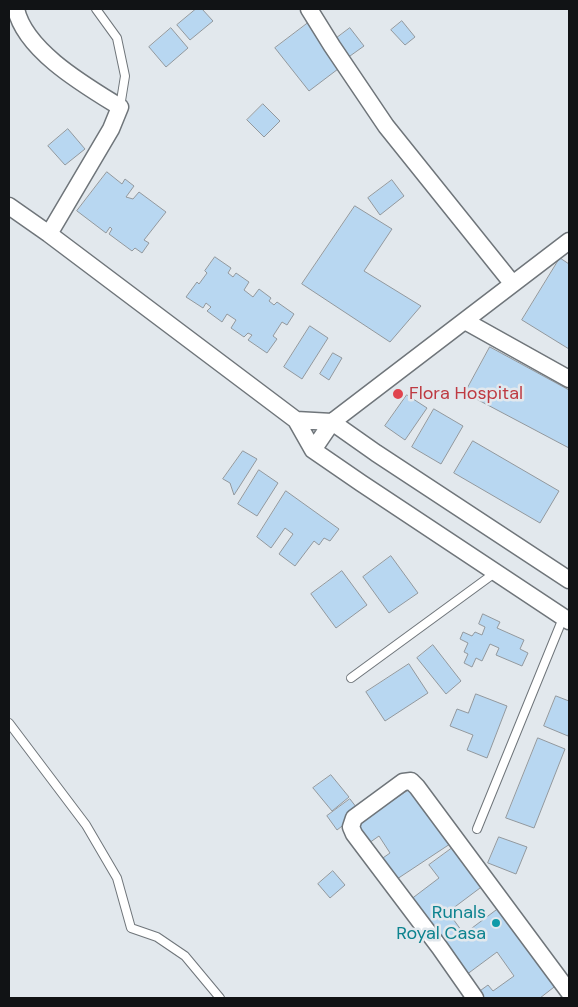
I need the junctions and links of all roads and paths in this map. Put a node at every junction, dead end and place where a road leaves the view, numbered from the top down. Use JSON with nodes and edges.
{"nodes":[{"id":1,"x":16,"y":9,"type":"edge"},
{"id":2,"x":96,"y":9,"type":"edge"},
{"id":3,"x":309,"y":9,"type":"edge"},
{"id":4,"x":120,"y":106,"type":"junction"},
{"id":5,"x":9,"y":206,"type":"edge"},
{"id":6,"x":49,"y":234,"type":"junction"},
{"id":7,"x":569,"y":241,"type":"edge"},
{"id":8,"x":512,"y":283,"type":"junction"},
{"id":9,"x":465,"y":321,"type":"junction"},
{"id":10,"x":569,"y":379,"type":"edge"},
{"id":11,"x":296,"y":420,"type":"junction"},
{"id":12,"x":332,"y":422,"type":"junction"},
{"id":13,"x":313,"y":450,"type":"junction"},
{"id":14,"x":496,"y":572,"type":"junction"},
{"id":15,"x":569,"y":580,"type":"edge"},
{"id":16,"x":566,"y":619,"type":"edge"},
{"id":17,"x":351,"y":678,"type":"dead end"},
{"id":18,"x":9,"y":723,"type":"edge"},
{"id":19,"x":477,"y":828,"type":"dead end"},
{"id":20,"x":569,"y":992,"type":"edge"},
{"id":21,"x":220,"y":998,"type":"edge"},
{"id":22,"x":475,"y":998,"type":"edge"}],
"edges":[{"from":1,"to":4,"type":"street"},
{"from":2,"to":4,"type":"lane"},
{"from":3,"to":8,"type":"street"},
{"from":4,"to":6,"type":"street"},
{"from":5,"to":6,"type":"street"},
{"from":6,"to":11,"type":"street"},
{"from":7,"to":8,"type":"street"},
{"from":8,"to":9,"type":"street"},
{"from":9,"to":10,"type":"street"},
{"from":9,"to":12,"type":"street"},
{"from":11,"to":12,"type":"street"},
{"from":11,"to":13,"type":"street"},
{"from":12,"to":13,"type":"street"},
{"from":12,"to":15,"type":"street"},
{"from":13,"to":14,"type":"street"},
{"from":14,"to":16,"type":"street"},
{"from":14,"to":17,"type":"lane"},
{"from":16,"to":19,"type":"lane"},
{"from":18,"to":21,"type":"lane"},
{"from":20,"to":22,"type":"street"}]}
